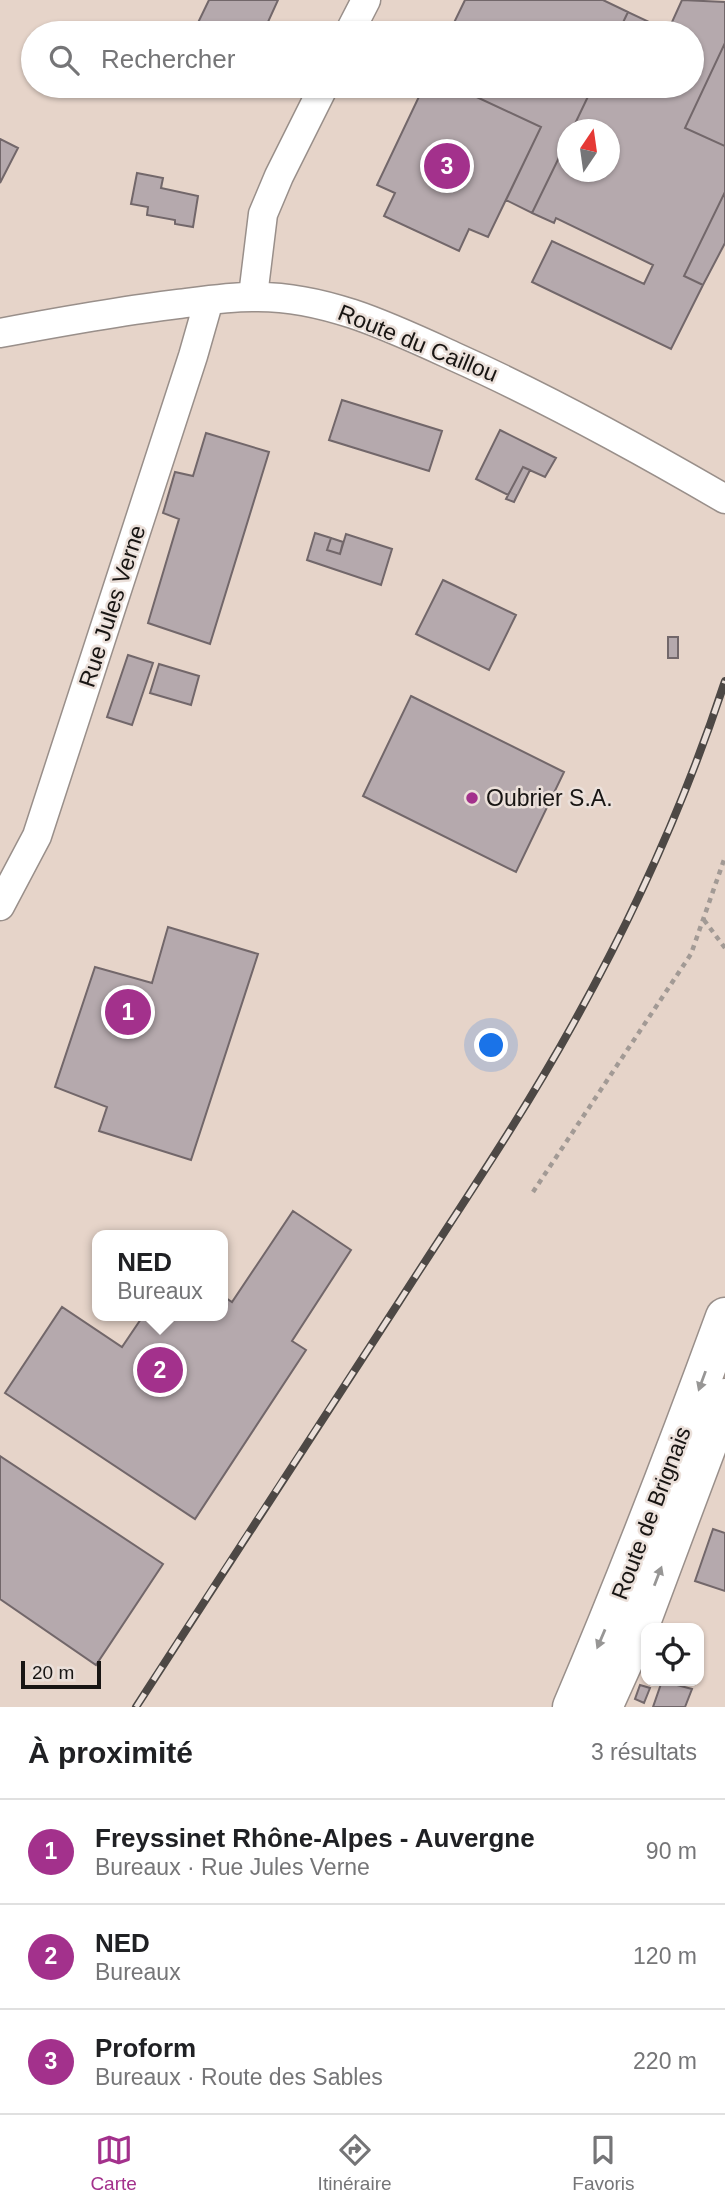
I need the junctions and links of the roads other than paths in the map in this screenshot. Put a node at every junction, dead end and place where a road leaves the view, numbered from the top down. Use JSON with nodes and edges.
{"nodes":[{"id":1,"x":366,"y":0,"type":"edge"},
{"id":2,"x":355,"y":21,"type":"edge"},
{"id":3,"x":318,"y":98,"type":"edge"},
{"id":4,"x":253,"y":296,"type":"junction"},
{"id":5,"x":209,"y":300,"type":"junction"},
{"id":6,"x":0,"y":333,"type":"edge"},
{"id":7,"x":725,"y":499,"type":"edge"},
{"id":8,"x":0,"y":906,"type":"edge"},
{"id":9,"x":725,"y":1317,"type":"edge"},
{"id":10,"x":725,"y":1398,"type":"edge"},
{"id":11,"x":572,"y":1707,"type":"edge"},
{"id":12,"x":603,"y":1707,"type":"edge"}],
"edges":[{"from":1,"to":2,"type":"street"},
{"from":3,"to":4,"type":"street"},
{"from":4,"to":5,"type":"street","name":"Route du Caillou"},
{"from":4,"to":7,"type":"street","name":"Route du Caillou"},
{"from":5,"to":6,"type":"street","name":"Route du Caillou"},
{"from":5,"to":8,"type":"street","name":"Rue Jules Verne"},
{"from":9,"to":11,"type":"main road","name":"Route de Brignais","one_way":true},
{"from":12,"to":10,"type":"main road","name":"Route de Brignais","one_way":true}]}
